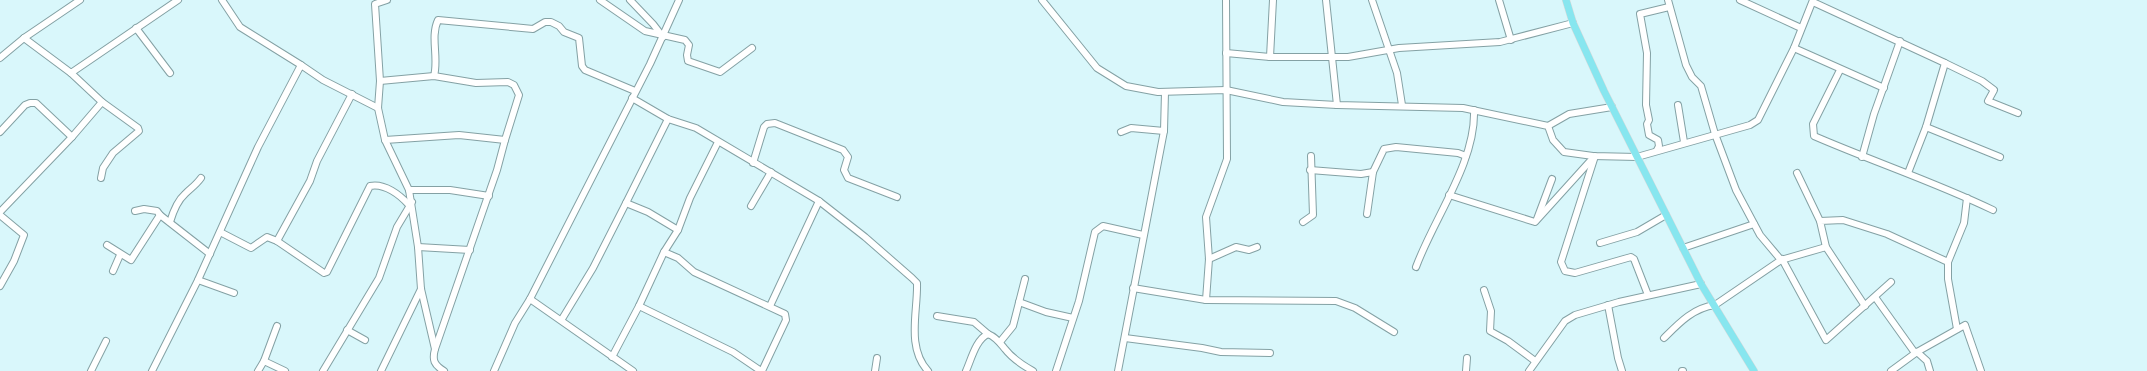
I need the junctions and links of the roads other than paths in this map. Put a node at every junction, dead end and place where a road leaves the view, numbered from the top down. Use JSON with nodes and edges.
{"nodes":[{"id":1,"x":80,"y":0,"type":"edge"},
{"id":2,"x":178,"y":0,"type":"edge"},
{"id":3,"x":222,"y":0,"type":"edge"},
{"id":4,"x":387,"y":0,"type":"edge"},
{"id":5,"x":600,"y":0,"type":"edge"},
{"id":6,"x":630,"y":0,"type":"edge"},
{"id":7,"x":679,"y":0,"type":"edge"},
{"id":8,"x":1042,"y":0,"type":"edge"},
{"id":9,"x":1226,"y":0,"type":"edge"},
{"id":10,"x":1273,"y":0,"type":"edge"},
{"id":11,"x":1326,"y":0,"type":"edge"},
{"id":12,"x":1372,"y":0,"type":"edge"},
{"id":13,"x":1499,"y":0,"type":"edge"},
{"id":14,"x":1566,"y":0,"type":"edge"},
{"id":15,"x":1740,"y":0,"type":"edge"},
{"id":16,"x":1813,"y":1,"type":"edge"},
{"id":17,"x":374,"y":2,"type":"edge"},
{"id":18,"x":1668,"y":3,"type":"edge"},
{"id":19,"x":1573,"y":23,"type":"junction"},
{"id":20,"x":136,"y":28,"type":"junction"},
{"id":21,"x":1801,"y":28,"type":"junction"},
{"id":22,"x":663,"y":37,"type":"junction"},
{"id":23,"x":24,"y":38,"type":"junction"},
{"id":24,"x":1511,"y":40,"type":"junction"},
{"id":25,"x":1900,"y":41,"type":"junction"},
{"id":26,"x":752,"y":48,"type":"dead end"},
{"id":27,"x":1794,"y":48,"type":"junction"},
{"id":28,"x":1389,"y":51,"type":"junction"},
{"id":29,"x":1226,"y":53,"type":"junction"},
{"id":30,"x":1270,"y":57,"type":"junction"},
{"id":31,"x":1331,"y":57,"type":"junction"},
{"id":32,"x":0,"y":58,"type":"edge"},
{"id":33,"x":1945,"y":64,"type":"junction"},
{"id":34,"x":301,"y":65,"type":"junction"},
{"id":35,"x":1840,"y":70,"type":"junction"},
{"id":36,"x":71,"y":73,"type":"junction"},
{"id":37,"x":170,"y":73,"type":"dead end"},
{"id":38,"x":434,"y":76,"type":"junction"},
{"id":39,"x":380,"y":81,"type":"junction"},
{"id":40,"x":1884,"y":88,"type":"junction"},
{"id":41,"x":1226,"y":90,"type":"junction"},
{"id":42,"x":635,"y":91,"type":"junction"},
{"id":43,"x":1165,"y":92,"type":"junction"},
{"id":44,"x":352,"y":94,"type":"junction"},
{"id":45,"x":632,"y":98,"type":"junction"},
{"id":46,"x":102,"y":102,"type":"junction"},
{"id":47,"x":1337,"y":105,"type":"junction"},
{"id":48,"x":1402,"y":105,"type":"junction"},
{"id":49,"x":1678,"y":105,"type":"dead end"},
{"id":50,"x":1612,"y":107,"type":"junction"},
{"id":51,"x":378,"y":108,"type":"junction"},
{"id":52,"x":1474,"y":110,"type":"junction"},
{"id":53,"x":2018,"y":113,"type":"dead end"},
{"id":54,"x":668,"y":119,"type":"junction"},
{"id":55,"x":1548,"y":126,"type":"junction"},
{"id":56,"x":1926,"y":128,"type":"junction"},
{"id":57,"x":1164,"y":131,"type":"junction"},
{"id":58,"x":0,"y":132,"type":"edge"},
{"id":59,"x":1121,"y":132,"type":"dead end"},
{"id":60,"x":1715,"y":134,"type":"junction"},
{"id":61,"x":72,"y":137,"type":"junction"},
{"id":62,"x":385,"y":140,"type":"junction"},
{"id":63,"x":505,"y":140,"type":"junction"},
{"id":64,"x":718,"y":142,"type":"junction"},
{"id":65,"x":1684,"y":142,"type":"junction"},
{"id":66,"x":1657,"y":150,"type":"junction"},
{"id":67,"x":1311,"y":156,"type":"dead end"},
{"id":68,"x":1466,"y":156,"type":"junction"},
{"id":69,"x":1594,"y":156,"type":"junction"},
{"id":70,"x":1637,"y":156,"type":"junction"},
{"id":71,"x":1862,"y":157,"type":"junction"},
{"id":72,"x":2000,"y":157,"type":"dead end"},
{"id":73,"x":753,"y":163,"type":"junction"},
{"id":74,"x":1310,"y":170,"type":"junction"},
{"id":75,"x":771,"y":172,"type":"junction"},
{"id":76,"x":1373,"y":172,"type":"junction"},
{"id":77,"x":1796,"y":173,"type":"dead end"},
{"id":78,"x":1908,"y":173,"type":"junction"},
{"id":79,"x":101,"y":178,"type":"dead end"},
{"id":80,"x":201,"y":178,"type":"dead end"},
{"id":81,"x":1552,"y":179,"type":"dead end"},
{"id":82,"x":409,"y":190,"type":"junction"},
{"id":83,"x":1449,"y":195,"type":"junction"},
{"id":84,"x":488,"y":196,"type":"junction"},
{"id":85,"x":897,"y":197,"type":"dead end"},
{"id":86,"x":1967,"y":198,"type":"junction"},
{"id":87,"x":819,"y":201,"type":"junction"},
{"id":88,"x":410,"y":203,"type":"junction"},
{"id":89,"x":626,"y":203,"type":"junction"},
{"id":90,"x":751,"y":206,"type":"dead end"},
{"id":91,"x":1993,"y":210,"type":"dead end"},
{"id":92,"x":134,"y":211,"type":"dead end"},
{"id":93,"x":0,"y":214,"type":"edge"},
{"id":94,"x":1367,"y":214,"type":"dead end"},
{"id":95,"x":160,"y":215,"type":"junction"},
{"id":96,"x":1666,"y":215,"type":"junction"},
{"id":97,"x":1820,"y":221,"type":"junction"},
{"id":98,"x":170,"y":222,"type":"junction"},
{"id":99,"x":1303,"y":222,"type":"dead end"},
{"id":100,"x":1535,"y":222,"type":"junction"},
{"id":101,"x":1754,"y":224,"type":"junction"},
{"id":102,"x":678,"y":230,"type":"junction"},
{"id":103,"x":220,"y":232,"type":"junction"},
{"id":104,"x":1143,"y":235,"type":"junction"},
{"id":105,"x":277,"y":240,"type":"junction"},
{"id":106,"x":1600,"y":243,"type":"dead end"},
{"id":107,"x":107,"y":245,"type":"dead end"},
{"id":108,"x":418,"y":247,"type":"junction"},
{"id":109,"x":1257,"y":247,"type":"dead end"},
{"id":110,"x":1826,"y":247,"type":"junction"},
{"id":111,"x":1683,"y":248,"type":"junction"},
{"id":112,"x":470,"y":250,"type":"junction"},
{"id":113,"x":664,"y":252,"type":"junction"},
{"id":114,"x":210,"y":254,"type":"junction"},
{"id":115,"x":120,"y":255,"type":"junction"},
{"id":116,"x":1209,"y":259,"type":"junction"},
{"id":117,"x":1782,"y":259,"type":"junction"},
{"id":118,"x":1948,"y":262,"type":"junction"},
{"id":119,"x":1416,"y":267,"type":"dead end"},
{"id":120,"x":113,"y":271,"type":"dead end"},
{"id":121,"x":1025,"y":279,"type":"dead end"},
{"id":122,"x":198,"y":280,"type":"junction"},
{"id":123,"x":1891,"y":282,"type":"dead end"},
{"id":124,"x":1700,"y":284,"type":"junction"},
{"id":125,"x":0,"y":286,"type":"edge"},
{"id":126,"x":1133,"y":288,"type":"junction"},
{"id":127,"x":421,"y":289,"type":"junction"},
{"id":128,"x":1484,"y":290,"type":"dead end"},
{"id":129,"x":234,"y":294,"type":"dead end"},
{"id":130,"x":1648,"y":295,"type":"junction"},
{"id":131,"x":1875,"y":296,"type":"junction"},
{"id":132,"x":530,"y":300,"type":"junction"},
{"id":133,"x":1206,"y":300,"type":"junction"},
{"id":134,"x":1019,"y":302,"type":"junction"},
{"id":135,"x":1608,"y":305,"type":"junction"},
{"id":136,"x":1715,"y":305,"type":"junction"},
{"id":137,"x":639,"y":306,"type":"junction"},
{"id":138,"x":770,"y":306,"type":"junction"},
{"id":139,"x":1865,"y":306,"type":"junction"},
{"id":140,"x":937,"y":316,"type":"dead end"},
{"id":141,"x":1073,"y":318,"type":"junction"},
{"id":142,"x":562,"y":320,"type":"junction"},
{"id":143,"x":277,"y":326,"type":"dead end"},
{"id":144,"x":1957,"y":329,"type":"junction"},
{"id":145,"x":347,"y":330,"type":"junction"},
{"id":146,"x":1394,"y":332,"type":"dead end"},
{"id":147,"x":988,"y":334,"type":"junction"},
{"id":148,"x":1125,"y":338,"type":"junction"},
{"id":149,"x":1664,"y":338,"type":"dead end"},
{"id":150,"x":365,"y":340,"type":"dead end"},
{"id":151,"x":106,"y":341,"type":"dead end"},
{"id":152,"x":1000,"y":342,"type":"junction"},
{"id":153,"x":435,"y":349,"type":"junction"},
{"id":154,"x":1270,"y":353,"type":"dead end"},
{"id":155,"x":1916,"y":353,"type":"junction"},
{"id":156,"x":612,"y":357,"type":"junction"},
{"id":157,"x":877,"y":358,"type":"dead end"},
{"id":158,"x":1467,"y":358,"type":"dead end"},
{"id":159,"x":264,"y":361,"type":"junction"},
{"id":160,"x":1535,"y":362,"type":"junction"},
{"id":161,"x":1023,"y":369,"type":"edge"},
{"id":162,"x":926,"y":370,"type":"edge"},
{"id":163,"x":91,"y":371,"type":"edge"},
{"id":164,"x":152,"y":371,"type":"edge"},
{"id":165,"x":258,"y":371,"type":"edge"},
{"id":166,"x":285,"y":371,"type":"edge"},
{"id":167,"x":323,"y":371,"type":"edge"},
{"id":168,"x":381,"y":371,"type":"edge"},
{"id":169,"x":444,"y":371,"type":"edge"},
{"id":170,"x":494,"y":371,"type":"edge"},
{"id":171,"x":633,"y":371,"type":"edge"},
{"id":172,"x":761,"y":371,"type":"edge"},
{"id":173,"x":875,"y":371,"type":"edge"},
{"id":174,"x":966,"y":371,"type":"edge"},
{"id":175,"x":1033,"y":371,"type":"edge"},
{"id":176,"x":1056,"y":371,"type":"edge"},
{"id":177,"x":1118,"y":371,"type":"edge"},
{"id":178,"x":1466,"y":371,"type":"edge"},
{"id":179,"x":1529,"y":371,"type":"edge"},
{"id":180,"x":1622,"y":371,"type":"edge"},
{"id":181,"x":1754,"y":371,"type":"edge"},
{"id":182,"x":1891,"y":371,"type":"edge"},
{"id":183,"x":1930,"y":371,"type":"edge"},
{"id":184,"x":1981,"y":371,"type":"edge"}],
"edges":[{"from":1,"to":23,"type":"street"},
{"from":2,"to":20,"type":"street"},
{"from":3,"to":34,"type":"street"},
{"from":4,"to":17,"type":"street"},
{"from":5,"to":22,"type":"street"},
{"from":6,"to":22,"type":"street"},
{"from":7,"to":22,"type":"street"},
{"from":8,"to":43,"type":"street"},
{"from":9,"to":29,"type":"street"},
{"from":10,"to":30,"type":"street"},
{"from":11,"to":31,"type":"street"},
{"from":12,"to":28,"type":"street"},
{"from":13,"to":24,"type":"street"},
{"from":14,"to":19,"type":"main road"},
{"from":15,"to":21,"type":"street"},
{"from":16,"to":21,"type":"street"},
{"from":16,"to":25,"type":"street"},
{"from":17,"to":39,"type":"street"},
{"from":18,"to":60,"type":"street"},
{"from":18,"to":66,"type":"street"},
{"from":19,"to":24,"type":"street"},
{"from":19,"to":50,"type":"main road"},
{"from":20,"to":36,"type":"street"},
{"from":20,"to":37,"type":"street"},
{"from":21,"to":27,"type":"street"},
{"from":22,"to":26,"type":"street"},
{"from":22,"to":42,"type":"street"},
{"from":23,"to":32,"type":"street"},
{"from":23,"to":36,"type":"street"},
{"from":24,"to":28,"type":"street"},
{"from":25,"to":33,"type":"street"},
{"from":25,"to":40,"type":"street"},
{"from":27,"to":35,"type":"street"},
{"from":27,"to":60,"type":"street"},
{"from":28,"to":31,"type":"street"},
{"from":28,"to":48,"type":"street"},
{"from":29,"to":30,"type":"street"},
{"from":29,"to":41,"type":"street"},
{"from":30,"to":31,"type":"street"},
{"from":31,"to":47,"type":"street"},
{"from":33,"to":53,"type":"street"},
{"from":33,"to":56,"type":"street"},
{"from":34,"to":44,"type":"street"},
{"from":34,"to":103,"type":"street"},
{"from":35,"to":40,"type":"street"},
{"from":35,"to":71,"type":"street"},
{"from":36,"to":46,"type":"street"},
{"from":38,"to":39,"type":"street"},
{"from":38,"to":42,"type":"street"},
{"from":38,"to":63,"type":"street"},
{"from":39,"to":51,"type":"street"},
{"from":40,"to":71,"type":"street"},
{"from":41,"to":43,"type":"street"},
{"from":41,"to":47,"type":"street"},
{"from":41,"to":116,"type":"street"},
{"from":42,"to":45,"type":"street"},
{"from":43,"to":57,"type":"street"},
{"from":44,"to":51,"type":"street"},
{"from":44,"to":105,"type":"street"},
{"from":45,"to":54,"type":"street"},
{"from":45,"to":132,"type":"street"},
{"from":46,"to":61,"type":"street"},
{"from":46,"to":79,"type":"street"},
{"from":47,"to":48,"type":"street"},
{"from":48,"to":52,"type":"street"},
{"from":49,"to":65,"type":"street"},
{"from":50,"to":55,"type":"street"},
{"from":50,"to":70,"type":"main road"},
{"from":51,"to":62,"type":"street"},
{"from":52,"to":55,"type":"street"},
{"from":52,"to":68,"type":"street"},
{"from":54,"to":64,"type":"street"},
{"from":54,"to":89,"type":"street"},
{"from":55,"to":69,"type":"street"},
{"from":56,"to":72,"type":"street"},
{"from":56,"to":78,"type":"street"},
{"from":57,"to":59,"type":"street"},
{"from":57,"to":104,"type":"street"},
{"from":58,"to":61,"type":"street"},
{"from":60,"to":65,"type":"street"},
{"from":60,"to":101,"type":"street"},
{"from":61,"to":93,"type":"street"},
{"from":62,"to":63,"type":"street"},
{"from":62,"to":82,"type":"street"},
{"from":63,"to":84,"type":"street"},
{"from":64,"to":73,"type":"street"},
{"from":64,"to":102,"type":"street"},
{"from":65,"to":66,"type":"street"},
{"from":66,"to":70,"type":"street"},
{"from":67,"to":74,"type":"street"},
{"from":68,"to":76,"type":"street"},
{"from":68,"to":83,"type":"street"},
{"from":69,"to":70,"type":"street"},
{"from":69,"to":100,"type":"street"},
{"from":69,"to":130,"type":"street"},
{"from":70,"to":96,"type":"main road"},
{"from":71,"to":78,"type":"street"},
{"from":73,"to":75,"type":"street"},
{"from":73,"to":85,"type":"street"},
{"from":74,"to":76,"type":"street"},
{"from":74,"to":99,"type":"street"},
{"from":75,"to":87,"type":"street"},
{"from":75,"to":90,"type":"street"},
{"from":76,"to":94,"type":"street"},
{"from":77,"to":97,"type":"street"},
{"from":78,"to":86,"type":"street"},
{"from":80,"to":98,"type":"street"},
{"from":81,"to":100,"type":"street"},
{"from":82,"to":84,"type":"street"},
{"from":82,"to":88,"type":"street"},
{"from":83,"to":100,"type":"street"},
{"from":83,"to":119,"type":"street"},
{"from":84,"to":112,"type":"street"},
{"from":86,"to":91,"type":"street"},
{"from":86,"to":118,"type":"street"},
{"from":87,"to":138,"type":"street"},
{"from":87,"to":162,"type":"street"},
{"from":88,"to":105,"type":"street"},
{"from":88,"to":108,"type":"street"},
{"from":88,"to":145,"type":"street"},
{"from":89,"to":102,"type":"street"},
{"from":89,"to":142,"type":"street"},
{"from":92,"to":95,"type":"street"},
{"from":93,"to":125,"type":"street"},
{"from":95,"to":98,"type":"street"},
{"from":95,"to":115,"type":"street"},
{"from":96,"to":106,"type":"street"},
{"from":96,"to":111,"type":"main road"},
{"from":97,"to":110,"type":"street"},
{"from":97,"to":118,"type":"street"},
{"from":98,"to":114,"type":"street"},
{"from":101,"to":111,"type":"street"},
{"from":101,"to":117,"type":"street"},
{"from":102,"to":113,"type":"street"},
{"from":103,"to":105,"type":"street"},
{"from":103,"to":114,"type":"street"},
{"from":104,"to":126,"type":"street"},
{"from":104,"to":141,"type":"street"},
{"from":107,"to":115,"type":"street"},
{"from":108,"to":112,"type":"street"},
{"from":108,"to":127,"type":"street"},
{"from":109,"to":116,"type":"street"},
{"from":110,"to":117,"type":"street"},
{"from":110,"to":139,"type":"street"},
{"from":111,"to":124,"type":"main road"},
{"from":112,"to":153,"type":"street"},
{"from":113,"to":137,"type":"street"},
{"from":113,"to":138,"type":"street"},
{"from":114,"to":122,"type":"street"},
{"from":115,"to":120,"type":"street"},
{"from":116,"to":133,"type":"street"},
{"from":117,"to":136,"type":"street"},
{"from":117,"to":139,"type":"street"},
{"from":118,"to":144,"type":"street"},
{"from":121,"to":134,"type":"street"},
{"from":122,"to":129,"type":"street"},
{"from":122,"to":164,"type":"street"},
{"from":123,"to":131,"type":"street"},
{"from":124,"to":130,"type":"street"},
{"from":124,"to":136,"type":"main road"},
{"from":126,"to":133,"type":"street"},
{"from":126,"to":148,"type":"street"},
{"from":127,"to":153,"type":"street"},
{"from":127,"to":168,"type":"street"},
{"from":128,"to":160,"type":"street"},
{"from":130,"to":135,"type":"street"},
{"from":131,"to":139,"type":"street"},
{"from":131,"to":155,"type":"street"},
{"from":132,"to":142,"type":"street"},
{"from":132,"to":170,"type":"street"},
{"from":133,"to":146,"type":"street"},
{"from":134,"to":141,"type":"street"},
{"from":134,"to":152,"type":"street"},
{"from":135,"to":160,"type":"street"},
{"from":135,"to":180,"type":"street"},
{"from":136,"to":149,"type":"street"},
{"from":136,"to":181,"type":"main road"},
{"from":137,"to":156,"type":"street"},
{"from":137,"to":172,"type":"street"},
{"from":138,"to":172,"type":"street"},
{"from":140,"to":147,"type":"street"},
{"from":141,"to":176,"type":"street"},
{"from":142,"to":156,"type":"street"},
{"from":143,"to":159,"type":"street"},
{"from":144,"to":155,"type":"street"},
{"from":144,"to":184,"type":"street"},
{"from":145,"to":150,"type":"street"},
{"from":145,"to":167,"type":"street"},
{"from":147,"to":152,"type":"street"},
{"from":147,"to":174,"type":"street"},
{"from":148,"to":154,"type":"street"},
{"from":148,"to":177,"type":"street"},
{"from":151,"to":163,"type":"street"},
{"from":152,"to":161,"type":"street"},
{"from":153,"to":169,"type":"street"},
{"from":155,"to":182,"type":"street"},
{"from":155,"to":183,"type":"street"},
{"from":156,"to":171,"type":"street"},
{"from":157,"to":173,"type":"street"},
{"from":158,"to":178,"type":"street"},
{"from":159,"to":165,"type":"street"},
{"from":159,"to":166,"type":"street"},
{"from":160,"to":179,"type":"street"},
{"from":161,"to":175,"type":"street"}]}
